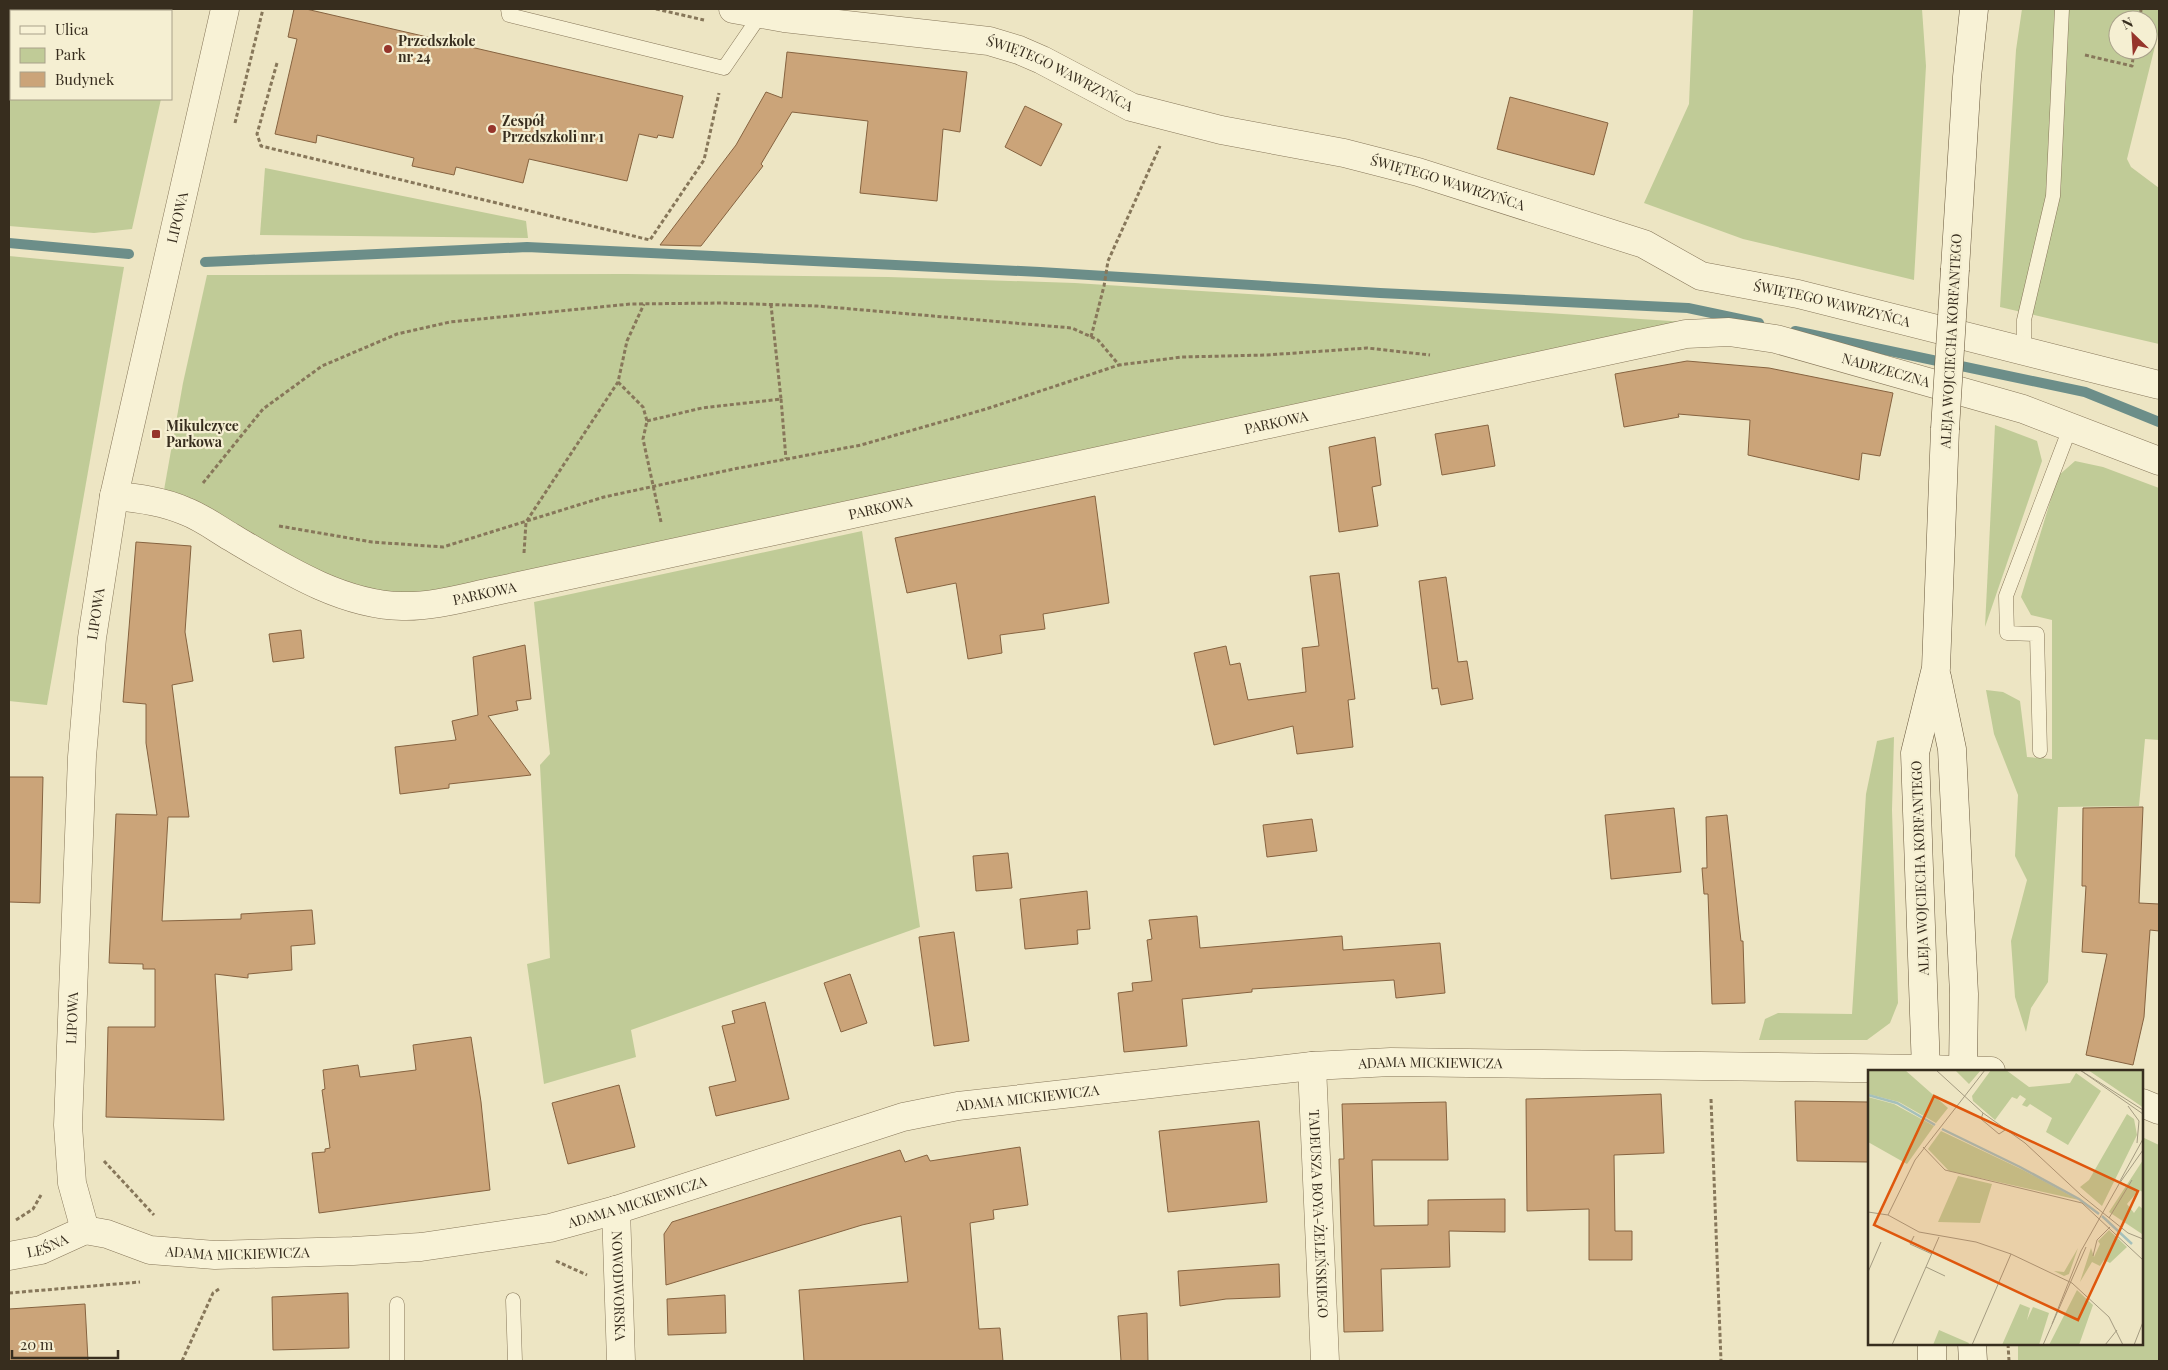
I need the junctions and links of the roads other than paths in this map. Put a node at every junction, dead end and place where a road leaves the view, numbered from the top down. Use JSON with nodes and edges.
{"nodes":[{"id":1,"x":225,"y":9,"type":"edge"},
{"id":2,"x":508,"y":9,"type":"edge"},
{"id":3,"x":733,"y":9,"type":"edge"},
{"id":4,"x":2062,"y":9,"type":"edge"},
{"id":5,"x":1973,"y":10,"type":"edge"},
{"id":6,"x":761,"y":14,"type":"junction"},
{"id":7,"x":1663,"y":339,"type":"joint"},
{"id":8,"x":2024,"y":350,"type":"junction"},
{"id":9,"x":2159,"y":384,"type":"edge"},
{"id":10,"x":2070,"y":428,"type":"junction"},
{"id":11,"x":2159,"y":461,"type":"edge"},
{"id":12,"x":114,"y":496,"type":"junction"},
{"id":13,"x":1936,"y":668,"type":"junction"},
{"id":14,"x":2040,"y":751,"type":"dead end"},
{"id":15,"x":1312,"y":1066,"type":"junction"},
{"id":16,"x":1926,"y":1070,"type":"edge"},
{"id":17,"x":1963,"y":1070,"type":"edge"},
{"id":18,"x":2143,"y":1103,"type":"edge"},
{"id":19,"x":2159,"y":1110,"type":"edge"},
{"id":20,"x":616,"y":1210,"type":"junction"},
{"id":21,"x":85,"y":1230,"type":"junction"},
{"id":22,"x":9,"y":1256,"type":"edge"},
{"id":23,"x":513,"y":1300,"type":"dead end"},
{"id":24,"x":397,"y":1304,"type":"dead end"},
{"id":25,"x":1932,"y":1345,"type":"edge"},
{"id":26,"x":1972,"y":1345,"type":"edge"},
{"id":27,"x":397,"y":1361,"type":"edge"},
{"id":28,"x":515,"y":1361,"type":"edge"},
{"id":29,"x":622,"y":1361,"type":"edge"},
{"id":30,"x":1324,"y":1361,"type":"edge"},
{"id":31,"x":1932,"y":1361,"type":"edge"},
{"id":32,"x":1972,"y":1361,"type":"edge"}],
"edges":[{"from":1,"to":12,"type":"street","name":"LIPOWA"},
{"from":2,"to":6,"type":"lane"},
{"from":3,"to":6,"type":"street","name":"ŚWIĘTEGO WAWRZYŃCA"},
{"from":4,"to":8,"type":"lane"},
{"from":5,"to":13,"type":"street","name":"ALEJA WOJCIECHA KORFANTEGO","bridge":true},
{"from":6,"to":8,"type":"street","name":"ŚWIĘTEGO WAWRZYŃCA"},
{"from":7,"to":10,"type":"street","name":"NADRZECZNA"},
{"from":7,"to":12,"type":"street","name":"PARKOWA"},
{"from":8,"to":9,"type":"street","name":"ŚWIĘTEGO WAWRZYŃCA"},
{"from":10,"to":11,"type":"street","name":"NADRZECZNA"},
{"from":10,"to":14,"type":"lane"},
{"from":12,"to":21,"type":"street","name":"LIPOWA"},
{"from":13,"to":16,"type":"street","name":"ALEJA WOJCIECHA KORFANTEGO"},
{"from":13,"to":17,"type":"street","name":"ALEJA WOJCIECHA KORFANTEGO"},
{"from":15,"to":16,"type":"street","name":"ADAMA MICKIEWICZA"},
{"from":15,"to":20,"type":"street","name":"ADAMA MICKIEWICZA"},
{"from":15,"to":30,"type":"street","name":"TADEUSZA BOYA-ŻELEŃSKIEGO"},
{"from":16,"to":17,"type":"street","name":"ADAMA MICKIEWICZA"},
{"from":18,"to":19,"type":"street"},
{"from":20,"to":21,"type":"street","name":"ADAMA MICKIEWICZA"},
{"from":20,"to":29,"type":"street","name":"NOWODWORSKA"},
{"from":21,"to":22,"type":"street","name":"LEŚNA"},
{"from":23,"to":28,"type":"lane"},
{"from":24,"to":27,"type":"lane"},
{"from":25,"to":31,"type":"street"},
{"from":26,"to":32,"type":"street"}]}
